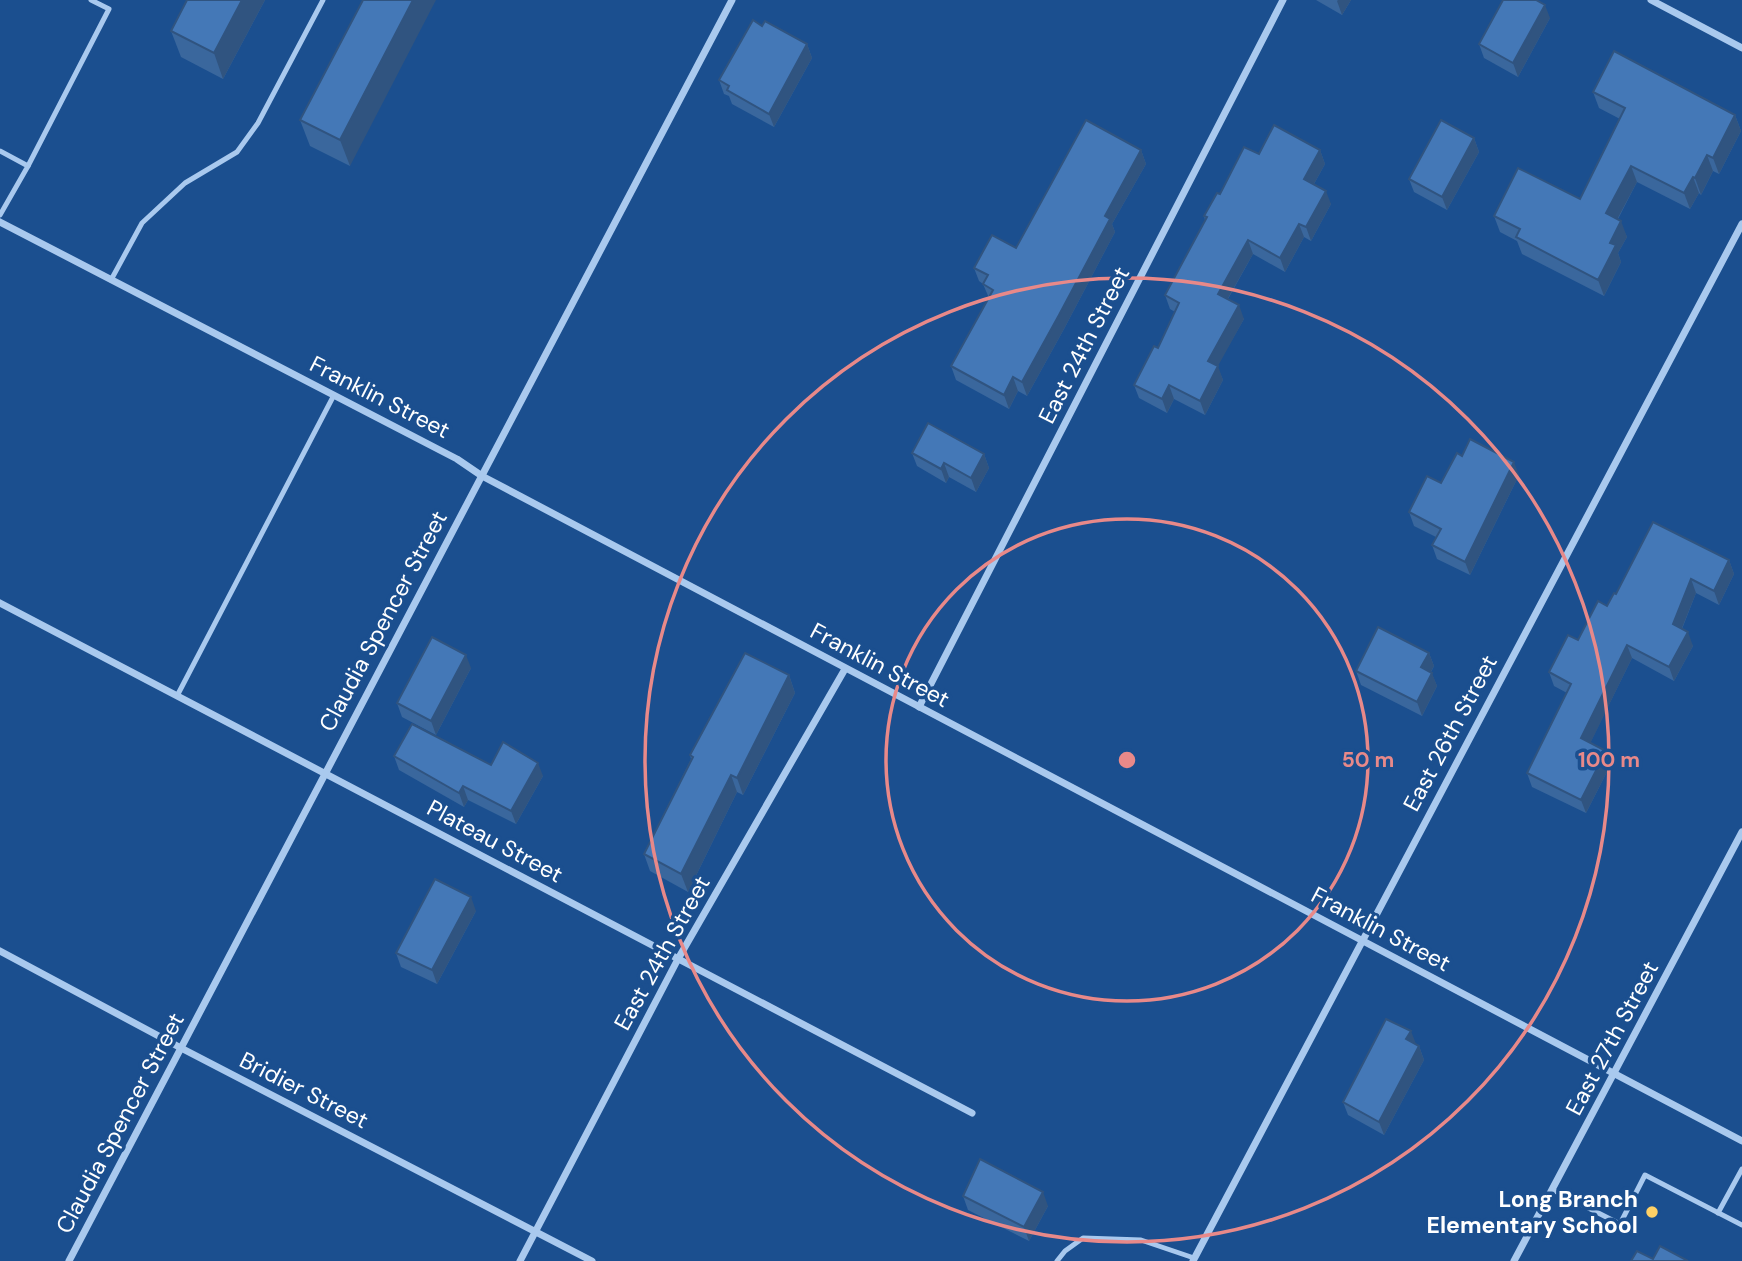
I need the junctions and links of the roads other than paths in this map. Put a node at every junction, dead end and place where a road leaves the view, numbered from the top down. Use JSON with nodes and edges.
{"nodes":[{"id":1,"x":91,"y":0,"type":"edge"},
{"id":2,"x":323,"y":0,"type":"edge"},
{"id":3,"x":732,"y":0,"type":"edge"},
{"id":4,"x":1283,"y":0,"type":"edge"},
{"id":5,"x":1651,"y":0,"type":"edge"},
{"id":6,"x":1742,"y":48,"type":"edge"},
{"id":7,"x":0,"y":151,"type":"edge"},
{"id":8,"x":28,"y":166,"type":"junction"},
{"id":9,"x":0,"y":215,"type":"edge"},
{"id":10,"x":0,"y":222,"type":"edge"},
{"id":11,"x":1742,"y":224,"type":"edge"},
{"id":12,"x":111,"y":280,"type":"junction"},
{"id":13,"x":334,"y":395,"type":"junction"},
{"id":14,"x":482,"y":476,"type":"junction"},
{"id":15,"x":0,"y":603,"type":"edge"},
{"id":16,"x":845,"y":668,"type":"junction"},
{"id":17,"x":177,"y":696,"type":"junction"},
{"id":18,"x":919,"y":707,"type":"junction"},
{"id":19,"x":325,"y":774,"type":"junction"},
{"id":20,"x":1742,"y":832,"type":"edge"},
{"id":21,"x":1362,"y":940,"type":"junction"},
{"id":22,"x":0,"y":951,"type":"edge"},
{"id":23,"x":678,"y":959,"type":"junction"},
{"id":24,"x":181,"y":1048,"type":"junction"},
{"id":25,"x":1615,"y":1073,"type":"junction"},
{"id":26,"x":972,"y":1113,"type":"dead end"},
{"id":27,"x":1742,"y":1141,"type":"edge"},
{"id":28,"x":1742,"y":1169,"type":"edge"},
{"id":29,"x":1552,"y":1190,"type":"junction"},
{"id":30,"x":1718,"y":1213,"type":"junction"},
{"id":31,"x":1742,"y":1226,"type":"edge"},
{"id":32,"x":536,"y":1231,"type":"junction"},
{"id":33,"x":1194,"y":1260,"type":"edge"},
{"id":34,"x":69,"y":1261,"type":"edge"},
{"id":35,"x":520,"y":1261,"type":"edge"},
{"id":36,"x":592,"y":1261,"type":"edge"},
{"id":37,"x":1057,"y":1261,"type":"edge"},
{"id":38,"x":1514,"y":1261,"type":"edge"}],
"edges":[{"from":1,"to":8,"type":"lane"},
{"from":2,"to":12,"type":"lane"},
{"from":3,"to":14,"type":"street","name":"Claudia Spencer Street"},
{"from":4,"to":18,"type":"street","name":"East 24th Street"},
{"from":5,"to":6,"type":"street"},
{"from":7,"to":8,"type":"lane"},
{"from":8,"to":9,"type":"lane"},
{"from":10,"to":12,"type":"street","name":"Franklin Street"},
{"from":11,"to":21,"type":"street","name":"East 26th Street"},
{"from":12,"to":13,"type":"street","name":"Franklin Street"},
{"from":13,"to":14,"type":"street","name":"Franklin Street"},
{"from":13,"to":17,"type":"lane"},
{"from":14,"to":16,"type":"street","name":"Franklin Street"},
{"from":14,"to":19,"type":"street","name":"Claudia Spencer Street"},
{"from":15,"to":17,"type":"street","name":"Plateau Street"},
{"from":16,"to":18,"type":"street","name":"Franklin Street"},
{"from":16,"to":23,"type":"street","name":"East 24th Street"},
{"from":17,"to":19,"type":"street","name":"Plateau Street"},
{"from":18,"to":21,"type":"street","name":"Franklin Street"},
{"from":19,"to":23,"type":"street","name":"Plateau Street"},
{"from":19,"to":24,"type":"street","name":"Claudia Spencer Street"},
{"from":20,"to":25,"type":"street","name":"East 27th Street"},
{"from":21,"to":25,"type":"street","name":"Franklin Street"},
{"from":21,"to":33,"type":"street","name":"East 26th Street"},
{"from":22,"to":24,"type":"street","name":"Bridier Street"},
{"from":23,"to":26,"type":"street","name":"Plateau Street"},
{"from":23,"to":32,"type":"street","name":"East 24th Street"},
{"from":24,"to":32,"type":"street","name":"Bridier Street"},
{"from":24,"to":34,"type":"street","name":"Claudia Spencer Street"},
{"from":25,"to":27,"type":"street","name":"Franklin Street"},
{"from":25,"to":29,"type":"street","name":"East 27th Street"},
{"from":28,"to":30,"type":"lane"},
{"from":29,"to":30,"type":"lane"},
{"from":29,"to":38,"type":"street","name":"East 27th Street"},
{"from":30,"to":31,"type":"lane"},
{"from":32,"to":35,"type":"street","name":"East 24th Street"},
{"from":32,"to":36,"type":"street","name":"Bridier Street"},
{"from":33,"to":37,"type":"lane"}]}
